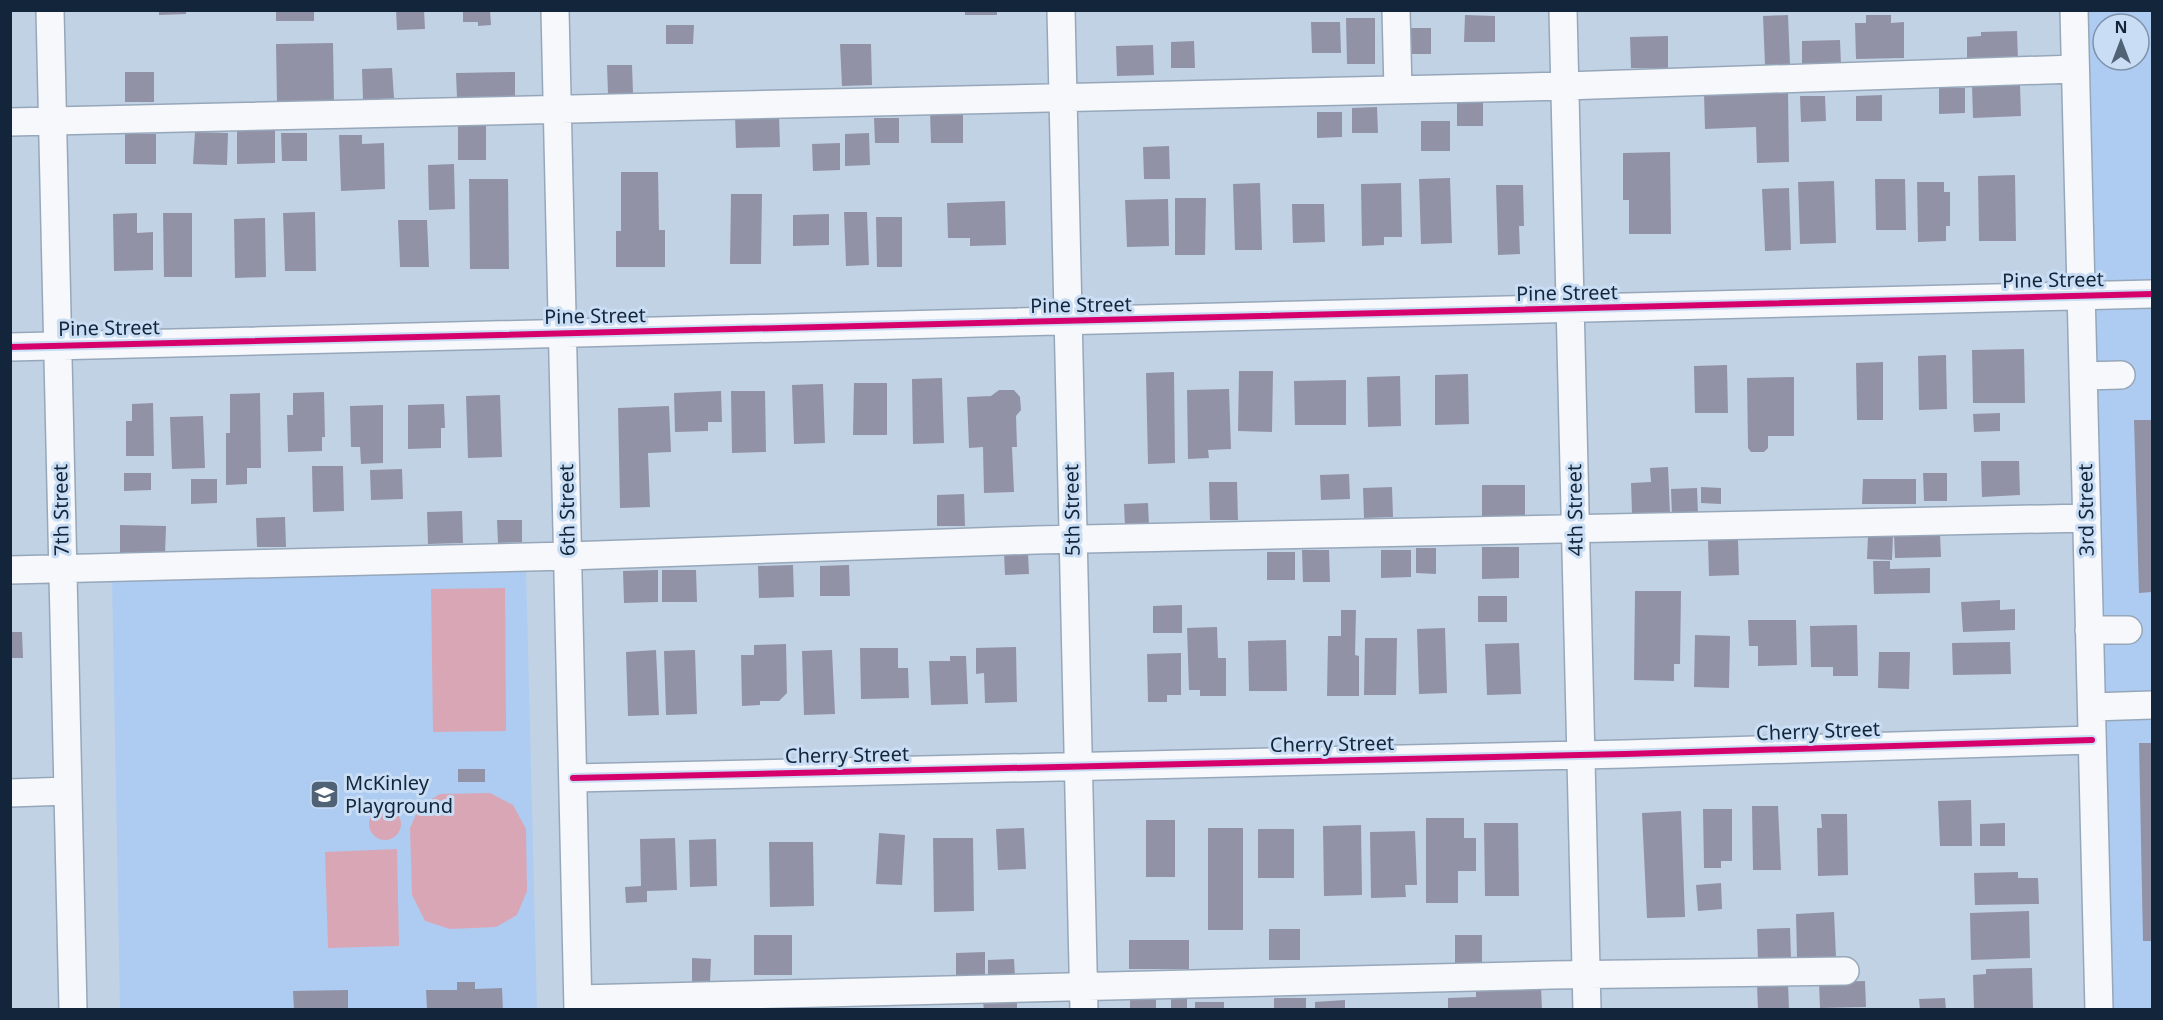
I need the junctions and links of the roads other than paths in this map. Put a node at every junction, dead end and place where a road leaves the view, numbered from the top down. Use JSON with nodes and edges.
{"nodes":[{"id":1,"x":50,"y":10,"type":"edge"},
{"id":2,"x":555,"y":10,"type":"edge"},
{"id":3,"x":1060,"y":10,"type":"edge"},
{"id":4,"x":1396,"y":10,"type":"edge"},
{"id":5,"x":1563,"y":10,"type":"edge"},
{"id":6,"x":2074,"y":10,"type":"edge"},
{"id":7,"x":2075,"y":69,"type":"junction"},
{"id":8,"x":1565,"y":86,"type":"junction"},
{"id":9,"x":1398,"y":90,"type":"junction"},
{"id":10,"x":1062,"y":97,"type":"junction"},
{"id":11,"x":558,"y":109,"type":"junction"},
{"id":12,"x":52,"y":120,"type":"junction"},
{"id":13,"x":10,"y":122,"type":"edge"},
{"id":14,"x":2152,"y":294,"type":"edge"},
{"id":15,"x":2081,"y":295,"type":"junction"},
{"id":16,"x":1570,"y":309,"type":"junction"},
{"id":17,"x":1068,"y":321,"type":"junction"},
{"id":18,"x":563,"y":334,"type":"junction"},
{"id":19,"x":57,"y":346,"type":"junction"},
{"id":20,"x":10,"y":347,"type":"edge"},
{"id":21,"x":2121,"y":375,"type":"dead end"},
{"id":22,"x":2083,"y":376,"type":"junction"},
{"id":23,"x":2086,"y":518,"type":"junction"},
{"id":24,"x":1576,"y":530,"type":"junction"},
{"id":25,"x":1073,"y":539,"type":"junction"},
{"id":26,"x":568,"y":556,"type":"junction"},
{"id":27,"x":63,"y":569,"type":"junction"},
{"id":28,"x":10,"y":570,"type":"edge"},
{"id":29,"x":2089,"y":630,"type":"junction"},
{"id":30,"x":2128,"y":630,"type":"dead end"},
{"id":31,"x":2152,"y":705,"type":"edge"},
{"id":32,"x":2092,"y":707,"type":"junction"},
{"id":33,"x":2092,"y":740,"type":"junction"},
{"id":34,"x":1581,"y":755,"type":"junction"},
{"id":35,"x":1078,"y":766,"type":"junction"},
{"id":36,"x":573,"y":778,"type":"junction"},
{"id":37,"x":68,"y":791,"type":"junction"},
{"id":38,"x":10,"y":793,"type":"edge"},
{"id":39,"x":1845,"y":971,"type":"dead end"},
{"id":40,"x":1586,"y":974,"type":"junction"},
{"id":41,"x":1083,"y":998,"type":"edge"},
{"id":42,"x":578,"y":1004,"type":"edge"},
{"id":43,"x":73,"y":1010,"type":"edge"},
{"id":44,"x":1587,"y":1010,"type":"edge"},
{"id":45,"x":2100,"y":1010,"type":"edge"}],
"edges":[{"from":1,"to":12,"type":"street","name":"7th Street"},
{"from":2,"to":11,"type":"street","name":"6th Street"},
{"from":3,"to":10,"type":"street","name":"5th Street"},
{"from":4,"to":9,"type":"street"},
{"from":5,"to":8,"type":"street","name":"4th Street"},
{"from":6,"to":7,"type":"street","name":"3rd Street"},
{"from":7,"to":8,"type":"street"},
{"from":7,"to":15,"type":"street","name":"3rd Street"},
{"from":8,"to":9,"type":"street"},
{"from":8,"to":16,"type":"street","name":"4th Street"},
{"from":9,"to":10,"type":"street"},
{"from":10,"to":11,"type":"street"},
{"from":10,"to":17,"type":"street","name":"5th Street"},
{"from":11,"to":12,"type":"street"},
{"from":11,"to":18,"type":"street","name":"6th Street"},
{"from":12,"to":13,"type":"street"},
{"from":12,"to":19,"type":"street","name":"7th Street"},
{"from":14,"to":15,"type":"street","name":"Pine Street"},
{"from":15,"to":16,"type":"street","name":"Pine Street"},
{"from":15,"to":22,"type":"street","name":"3rd Street"},
{"from":16,"to":17,"type":"street","name":"Pine Street"},
{"from":16,"to":24,"type":"street","name":"4th Street"},
{"from":17,"to":18,"type":"street","name":"Pine Street"},
{"from":17,"to":25,"type":"street","name":"5th Street"},
{"from":18,"to":19,"type":"street","name":"Pine Street"},
{"from":18,"to":26,"type":"street","name":"6th Street"},
{"from":19,"to":20,"type":"street","name":"Pine Street"},
{"from":19,"to":27,"type":"street","name":"7th Street"},
{"from":21,"to":22,"type":"street"},
{"from":22,"to":23,"type":"street","name":"3rd Street"},
{"from":23,"to":24,"type":"street"},
{"from":23,"to":29,"type":"street","name":"3rd Street"},
{"from":24,"to":25,"type":"street"},
{"from":24,"to":34,"type":"street","name":"4th Street"},
{"from":25,"to":26,"type":"street"},
{"from":25,"to":35,"type":"street","name":"5th Street"},
{"from":26,"to":27,"type":"street"},
{"from":26,"to":36,"type":"street","name":"6th Street"},
{"from":27,"to":28,"type":"street"},
{"from":27,"to":37,"type":"street","name":"7th Street"},
{"from":29,"to":30,"type":"street"},
{"from":29,"to":32,"type":"street","name":"3rd Street"},
{"from":31,"to":32,"type":"street"},
{"from":32,"to":33,"type":"street","name":"3rd Street"},
{"from":33,"to":34,"type":"street","name":"Cherry Street"},
{"from":33,"to":45,"type":"street","name":"3rd Street"},
{"from":34,"to":35,"type":"street","name":"Cherry Street"},
{"from":34,"to":40,"type":"street","name":"4th Street"},
{"from":35,"to":36,"type":"street","name":"Cherry Street"},
{"from":35,"to":41,"type":"street","name":"5th Street"},
{"from":36,"to":42,"type":"street","name":"6th Street"},
{"from":37,"to":38,"type":"street"},
{"from":37,"to":43,"type":"street","name":"7th Street"},
{"from":39,"to":40,"type":"street"},
{"from":40,"to":41,"type":"street"},
{"from":40,"to":44,"type":"street","name":"4th Street"},
{"from":41,"to":42,"type":"street"}]}
